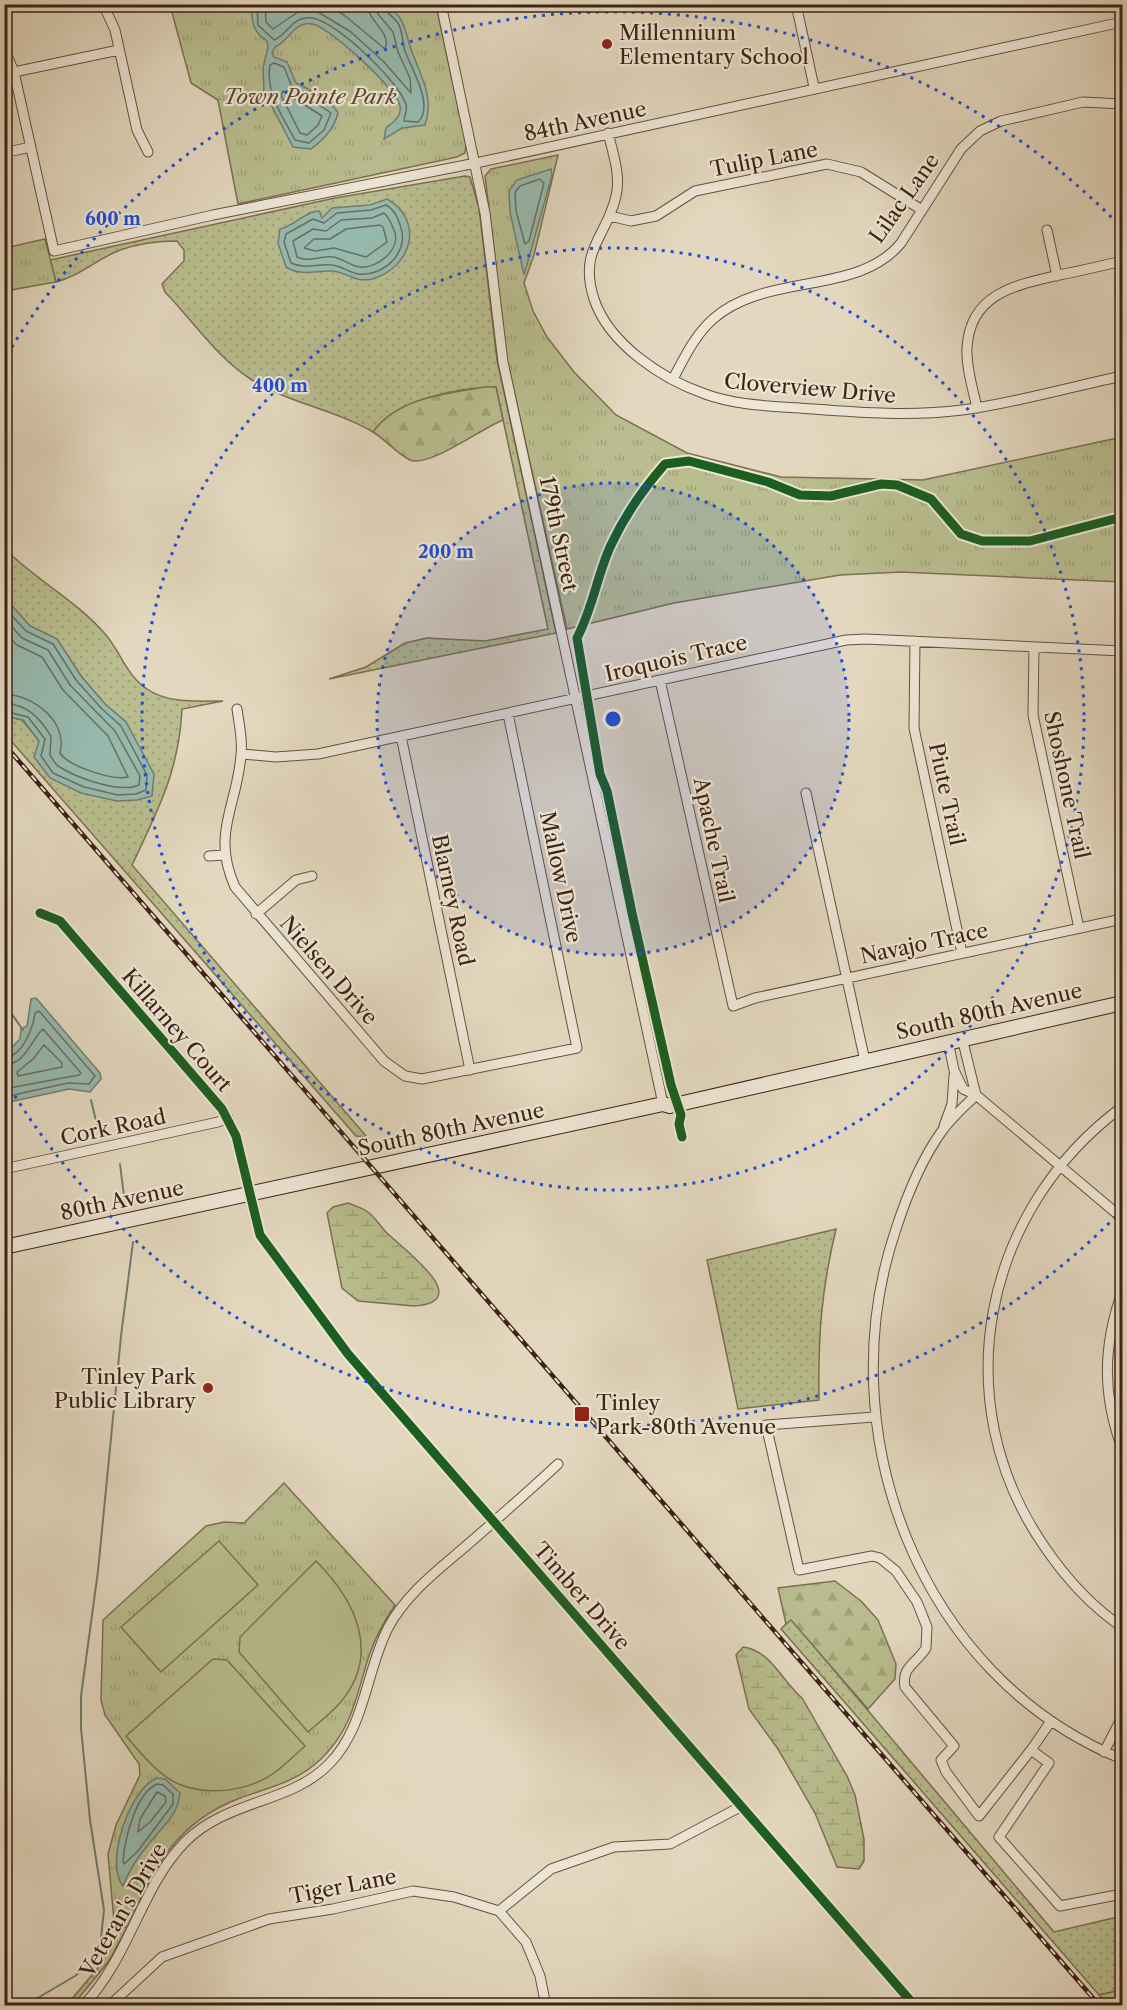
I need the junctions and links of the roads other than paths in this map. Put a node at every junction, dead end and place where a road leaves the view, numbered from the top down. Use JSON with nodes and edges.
{"nodes":[{"id":1,"x":103,"y":4,"type":"edge"},
{"id":2,"x":441,"y":4,"type":"edge"},
{"id":3,"x":796,"y":4,"type":"edge"},
{"id":4,"x":1122,"y":22,"type":"edge"},
{"id":5,"x":4,"y":48,"type":"edge"},
{"id":6,"x":119,"y":50,"type":"junction"},
{"id":7,"x":14,"y":72,"type":"junction"},
{"id":8,"x":814,"y":87,"type":"junction"},
{"id":9,"x":1122,"y":104,"type":"edge"},
{"id":10,"x":609,"y":134,"type":"junction"},
{"id":11,"x":30,"y":147,"type":"junction"},
{"id":12,"x":148,"y":152,"type":"dead end"},
{"id":13,"x":4,"y":153,"type":"edge"},
{"id":14,"x":476,"y":163,"type":"junction"},
{"id":15,"x":922,"y":210,"type":"junction"},
{"id":16,"x":610,"y":216,"type":"junction"},
{"id":17,"x":1047,"y":230,"type":"dead end"},
{"id":18,"x":1122,"y":261,"type":"edge"},
{"id":19,"x":1057,"y":276,"type":"junction"},
{"id":20,"x":1122,"y":376,"type":"edge"},
{"id":21,"x":673,"y":379,"type":"junction"},
{"id":22,"x":977,"y":408,"type":"junction"},
{"id":23,"x":915,"y":641,"type":"junction"},
{"id":24,"x":1034,"y":647,"type":"junction"},
{"id":25,"x":1122,"y":651,"type":"edge"},
{"id":26,"x":660,"y":680,"type":"junction"},
{"id":27,"x":575,"y":699,"type":"junction"},
{"id":28,"x":237,"y":708,"type":"dead end"},
{"id":29,"x":508,"y":714,"type":"junction"},
{"id":30,"x":401,"y":736,"type":"junction"},
{"id":31,"x":242,"y":754,"type":"junction"},
{"id":32,"x":806,"y":793,"type":"dead end"},
{"id":33,"x":224,"y":855,"type":"junction"},
{"id":34,"x":209,"y":856,"type":"dead end"},
{"id":35,"x":312,"y":876,"type":"dead end"},
{"id":36,"x":40,"y":914,"type":"dead end"},
{"id":37,"x":256,"y":914,"type":"junction"},
{"id":38,"x":1122,"y":919,"type":"edge"},
{"id":39,"x":1079,"y":928,"type":"junction"},
{"id":40,"x":962,"y":953,"type":"junction"},
{"id":41,"x":845,"y":979,"type":"junction"},
{"id":42,"x":1122,"y":1003,"type":"edge"},
{"id":43,"x":733,"y":1006,"type":"joint"},
{"id":44,"x":962,"y":1038,"type":"junction"},
{"id":45,"x":948,"y":1041,"type":"junction"},
{"id":46,"x":577,"y":1047,"type":"joint"},
{"id":47,"x":865,"y":1061,"type":"junction"},
{"id":48,"x":470,"y":1070,"type":"junction"},
{"id":49,"x":954,"y":1070,"type":"junction"},
{"id":50,"x":976,"y":1095,"type":"junction"},
{"id":51,"x":663,"y":1104,"type":"junction"},
{"id":52,"x":1122,"y":1107,"type":"edge"},
{"id":53,"x":228,"y":1118,"type":"junction"},
{"id":54,"x":942,"y":1129,"type":"junction"},
{"id":55,"x":1059,"y":1166,"type":"junction"},
{"id":56,"x":4,"y":1169,"type":"edge"},
{"id":57,"x":248,"y":1194,"type":"junction"},
{"id":58,"x":1122,"y":1218,"type":"edge"},
{"id":59,"x":4,"y":1247,"type":"edge"},
{"id":60,"x":1122,"y":1292,"type":"edge"},
{"id":61,"x":874,"y":1417,"type":"junction"},
{"id":62,"x":1122,"y":1448,"type":"edge"},
{"id":63,"x":558,"y":1464,"type":"dead end"},
{"id":64,"x":493,"y":1522,"type":"junction"},
{"id":65,"x":923,"y":1573,"type":"junction"},
{"id":66,"x":905,"y":1583,"type":"junction"},
{"id":67,"x":934,"y":1591,"type":"junction"},
{"id":68,"x":917,"y":1602,"type":"junction"},
{"id":69,"x":1122,"y":1627,"type":"edge"},
{"id":70,"x":1122,"y":1717,"type":"edge"},
{"id":71,"x":1051,"y":1721,"type":"junction"},
{"id":72,"x":1031,"y":1750,"type":"junction"},
{"id":73,"x":1104,"y":1752,"type":"junction"},
{"id":74,"x":1122,"y":1759,"type":"edge"},
{"id":75,"x":740,"y":1807,"type":"junction"},
{"id":76,"x":1122,"y":1894,"type":"edge"},
{"id":77,"x":499,"y":1911,"type":"junction"},
{"id":78,"x":83,"y":2006,"type":"edge"},
{"id":79,"x":109,"y":2006,"type":"edge"},
{"id":80,"x":546,"y":2006,"type":"edge"},
{"id":81,"x":915,"y":2006,"type":"edge"}],
"edges":[{"from":1,"to":6,"type":"street"},
{"from":2,"to":14,"type":"street","name":"179th Street"},
{"from":3,"to":8,"type":"street"},
{"from":4,"to":8,"type":"street","name":"84th Avenue"},
{"from":5,"to":7,"type":"street"},
{"from":6,"to":7,"type":"street"},
{"from":6,"to":12,"type":"street"},
{"from":7,"to":11,"type":"street"},
{"from":8,"to":10,"type":"street","name":"84th Avenue"},
{"from":9,"to":15,"type":"street","name":"Lilac Lane"},
{"from":10,"to":14,"type":"street","name":"84th Avenue"},
{"from":10,"to":16,"type":"street","name":"Cloverview Drive"},
{"from":11,"to":13,"type":"street"},
{"from":11,"to":14,"type":"street","name":"84th Avenue"},
{"from":14,"to":27,"type":"street","name":"179th Street"},
{"from":15,"to":16,"type":"street","name":"Tulip Lane"},
{"from":15,"to":21,"type":"street","name":"Lilac Lane"},
{"from":16,"to":21,"type":"street","name":"Cloverview Drive"},
{"from":17,"to":19,"type":"street"},
{"from":18,"to":19,"type":"street"},
{"from":19,"to":22,"type":"street"},
{"from":20,"to":22,"type":"street","name":"Cloverview Drive"},
{"from":21,"to":22,"type":"street","name":"Cloverview Drive"},
{"from":23,"to":24,"type":"street","name":"Iroquois Trace"},
{"from":23,"to":26,"type":"street","name":"Iroquois Trace"},
{"from":23,"to":40,"type":"street","name":"Piute Trail"},
{"from":24,"to":25,"type":"street","name":"Iroquois Trace"},
{"from":24,"to":39,"type":"street","name":"Shoshone Trail"},
{"from":26,"to":27,"type":"street","name":"Iroquois Trace"},
{"from":26,"to":43,"type":"street","name":"Apache Trail"},
{"from":27,"to":29,"type":"street","name":"Iroquois Trace"},
{"from":27,"to":51,"type":"street","name":"179th Street"},
{"from":28,"to":31,"type":"street","name":"Nielsen Drive"},
{"from":29,"to":30,"type":"street","name":"Iroquois Trace"},
{"from":29,"to":46,"type":"street","name":"Mallow Drive"},
{"from":30,"to":31,"type":"street","name":"Iroquois Trace"},
{"from":30,"to":48,"type":"street","name":"Blarney Road"},
{"from":31,"to":33,"type":"street","name":"Nielsen Drive"},
{"from":32,"to":41,"type":"street"},
{"from":33,"to":34,"type":"street"},
{"from":33,"to":37,"type":"street","name":"Nielsen Drive"},
{"from":35,"to":37,"type":"street"},
{"from":36,"to":53,"type":"street","name":"Killarney Court"},
{"from":37,"to":48,"type":"street","name":"Nielsen Drive"},
{"from":38,"to":39,"type":"street","name":"Navajo Trace"},
{"from":39,"to":40,"type":"street","name":"Navajo Trace"},
{"from":40,"to":41,"type":"street","name":"Navajo Trace"},
{"from":41,"to":43,"type":"street","name":"Navajo Trace"},
{"from":41,"to":47,"type":"street"},
{"from":42,"to":44,"type":"street","name":"South 80th Avenue"},
{"from":44,"to":45,"type":"street","name":"South 80th Avenue"},
{"from":44,"to":50,"type":"street"},
{"from":45,"to":47,"type":"street","name":"South 80th Avenue"},
{"from":45,"to":49,"type":"street"},
{"from":46,"to":48,"type":"street","name":"Nielsen Drive"},
{"from":47,"to":51,"type":"street","name":"South 80th Avenue"},
{"from":49,"to":50,"type":"street"},
{"from":49,"to":54,"type":"street"},
{"from":50,"to":54,"type":"street"},
{"from":50,"to":55,"type":"street"},
{"from":51,"to":57,"type":"street","name":"South 80th Avenue"},
{"from":52,"to":55,"type":"street"},
{"from":53,"to":56,"type":"street","name":"Cork Road"},
{"from":53,"to":57,"type":"street","name":"Killarney Court"},
{"from":54,"to":61,"type":"street"},
{"from":55,"to":58,"type":"street"},
{"from":55,"to":69,"type":"street"},
{"from":57,"to":59,"type":"street","name":"80th Avenue"},
{"from":57,"to":64,"type":"street","name":"Timber Drive"},
{"from":60,"to":62,"type":"street"},
{"from":61,"to":65,"type":"street"},
{"from":61,"to":66,"type":"street"},
{"from":63,"to":64,"type":"street","name":"Veteran's Drive"},
{"from":64,"to":75,"type":"street","name":"Timber Drive"},
{"from":64,"to":78,"type":"street","name":"Veteran's Drive"},
{"from":65,"to":66,"type":"street"},
{"from":65,"to":67,"type":"street"},
{"from":66,"to":68,"type":"street"},
{"from":67,"to":68,"type":"street"},
{"from":67,"to":71,"type":"street"},
{"from":68,"to":72,"type":"street"},
{"from":70,"to":73,"type":"street"},
{"from":71,"to":72,"type":"street"},
{"from":71,"to":73,"type":"street"},
{"from":72,"to":76,"type":"street"},
{"from":73,"to":74,"type":"street"},
{"from":75,"to":77,"type":"street"},
{"from":75,"to":81,"type":"street","name":"Timber Drive"},
{"from":77,"to":79,"type":"street","name":"Tiger Lane"},
{"from":77,"to":80,"type":"street"}]}
